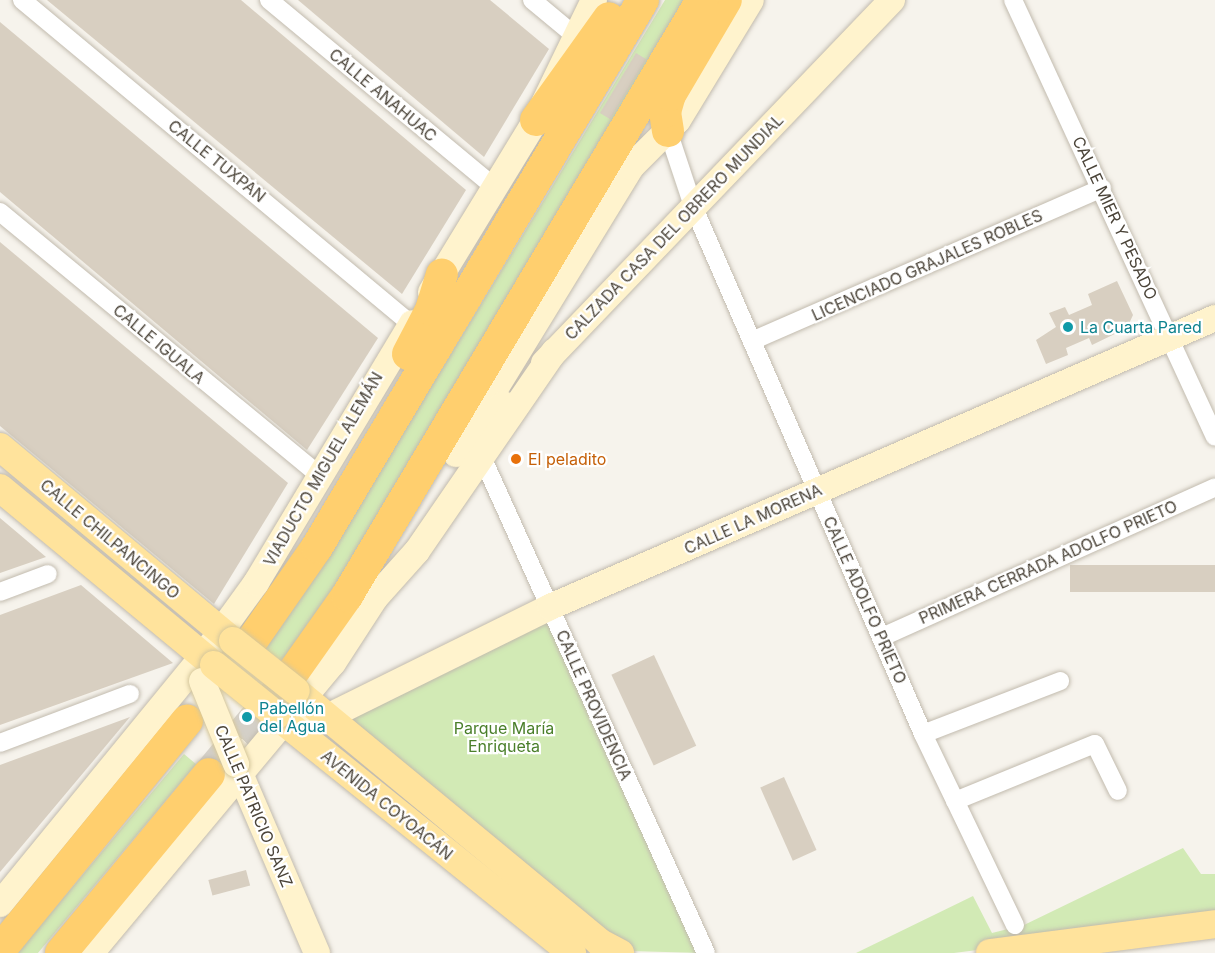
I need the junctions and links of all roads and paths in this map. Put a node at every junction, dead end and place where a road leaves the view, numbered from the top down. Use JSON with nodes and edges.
{"nodes":[{"id":1,"x":21,"y":0,"type":"edge"},
{"id":2,"x":269,"y":0,"type":"edge"},
{"id":3,"x":532,"y":0,"type":"edge"},
{"id":4,"x":594,"y":0,"type":"edge"},
{"id":5,"x":620,"y":0,"type":"edge"},
{"id":6,"x":643,"y":0,"type":"edge"},
{"id":7,"x":702,"y":0,"type":"edge"},
{"id":8,"x":726,"y":0,"type":"edge"},
{"id":9,"x":751,"y":0,"type":"edge"},
{"id":10,"x":892,"y":0,"type":"edge"},
{"id":11,"x":1013,"y":0,"type":"edge"},
{"id":12,"x":574,"y":34,"type":"junction"},
{"id":13,"x":536,"y":120,"type":"junction"},
{"id":14,"x":668,"y":131,"type":"junction"},
{"id":15,"x":1102,"y":188,"type":"junction"},
{"id":16,"x":497,"y":189,"type":"junction"},
{"id":17,"x":693,"y":206,"type":"junction"},
{"id":18,"x":0,"y":212,"type":"edge"},
{"id":19,"x":442,"y":275,"type":"junction"},
{"id":20,"x":1215,"y":318,"type":"edge"},
{"id":21,"x":411,"y":324,"type":"junction"},
{"id":22,"x":1169,"y":339,"type":"junction"},
{"id":23,"x":752,"y":341,"type":"junction"},
{"id":24,"x":1215,"y":437,"type":"edge"},
{"id":25,"x":0,"y":447,"type":"edge"},
{"id":26,"x":469,"y":455,"type":"junction"},
{"id":27,"x":319,"y":475,"type":"junction"},
{"id":28,"x":1215,"y":487,"type":"edge"},
{"id":29,"x":0,"y":488,"type":"edge"},
{"id":30,"x":817,"y":490,"type":"junction"},
{"id":31,"x":48,"y":574,"type":"dead end"},
{"id":32,"x":0,"y":592,"type":"edge"},
{"id":33,"x":347,"y":596,"type":"junction"},
{"id":34,"x":550,"y":607,"type":"junction"},
{"id":35,"x":243,"y":634,"type":"junction"},
{"id":36,"x":882,"y":637,"type":"junction"},
{"id":37,"x":206,"y":667,"type":"junction"},
{"id":38,"x":1060,"y":681,"type":"dead end"},
{"id":39,"x":399,"y":682,"type":"junction"},
{"id":40,"x":305,"y":684,"type":"junction"},
{"id":41,"x":130,"y":694,"type":"dead end"},
{"id":42,"x":329,"y":717,"type":"junction"},
{"id":43,"x":187,"y":721,"type":"dead end"},
{"id":44,"x":286,"y":723,"type":"junction"},
{"id":45,"x":923,"y":734,"type":"junction"},
{"id":46,"x":0,"y":743,"type":"edge"},
{"id":47,"x":229,"y":771,"type":"junction"},
{"id":48,"x":1118,"y":790,"type":"dead end"},
{"id":49,"x":955,"y":801,"type":"junction"},
{"id":50,"x":0,"y":904,"type":"edge"},
{"id":51,"x":1215,"y":924,"type":"edge"},
{"id":52,"x":1015,"y":925,"type":"dead end"},
{"id":53,"x":0,"y":950,"type":"edge"},
{"id":54,"x":94,"y":951,"type":"edge"},
{"id":55,"x":61,"y":953,"type":"edge"},
{"id":56,"x":317,"y":953,"type":"edge"},
{"id":57,"x":572,"y":953,"type":"edge"},
{"id":58,"x":620,"y":953,"type":"edge"},
{"id":59,"x":706,"y":953,"type":"edge"},
{"id":60,"x":990,"y":953,"type":"edge"}],
"edges":[{"from":1,"to":21,"type":"street","name":"CALLE TUXPAN"},
{"from":2,"to":16,"type":"street","name":"CALLE ANAHUAC"},
{"from":3,"to":12,"type":"street"},
{"from":4,"to":12,"type":"main road","name":"VIADUCTO MIGUEL ALEMÁN"},
{"from":5,"to":13,"type":"highway"},
{"from":6,"to":35,"type":"highway","name":"VIADUCTO MIGUEL ALEMÁN"},
{"from":7,"to":33,"type":"highway"},
{"from":8,"to":14,"type":"highway"},
{"from":9,"to":14,"type":"main road"},
{"from":10,"to":17,"type":"main road","name":"CALZADA CASA DEL OBRERO MUNDIAL"},
{"from":11,"to":15,"type":"street","name":"CALLE MIER Y PESADO"},
{"from":12,"to":13,"type":"main road","name":"VIADUCTO MIGUEL ALEMÁN"},
{"from":13,"to":16,"type":"main road","name":"VIADUCTO MIGUEL ALEMÁN"},
{"from":14,"to":17,"type":"street","name":"CALLE ADOLFO PRIETO"},
{"from":14,"to":26,"type":"main road"},
{"from":15,"to":22,"type":"street","name":"CALLE MIER Y PESADO"},
{"from":15,"to":23,"type":"street","name":"LICENCIADO GRAJALES ROBLES"},
{"from":16,"to":19,"type":"main road","name":"VIADUCTO MIGUEL ALEMÁN"},
{"from":17,"to":23,"type":"street","name":"CALLE ADOLFO PRIETO"},
{"from":17,"to":26,"type":"main road","name":"CALZADA CASA DEL OBRERO MUNDIAL"},
{"from":18,"to":27,"type":"street","name":"CALLE IGUALA"},
{"from":19,"to":21,"type":"main road","name":"VIADUCTO MIGUEL ALEMÁN"},
{"from":19,"to":35,"type":"highway"},
{"from":20,"to":22,"type":"main road","name":"CALLE LA MORENA"},
{"from":21,"to":27,"type":"main road","name":"VIADUCTO MIGUEL ALEMÁN"},
{"from":22,"to":24,"type":"street","name":"CALLE MIER Y PESADO"},
{"from":22,"to":30,"type":"main road","name":"CALLE LA MORENA"},
{"from":23,"to":30,"type":"street","name":"CALLE ADOLFO PRIETO"},
{"from":25,"to":35,"type":"main road","name":"CALLE CHILPANCINGO"},
{"from":26,"to":33,"type":"highway"},
{"from":26,"to":34,"type":"street","name":"CALLE PROVIDENCIA"},
{"from":26,"to":40,"type":"main road"},
{"from":27,"to":35,"type":"main road","name":"VIADUCTO MIGUEL ALEMÁN"},
{"from":28,"to":36,"type":"street","name":"PRIMERA CERRADA ADOLFO PRIETO"},
{"from":29,"to":37,"type":"main road","name":"CALLE CHILPANCINGO"},
{"from":30,"to":34,"type":"main road","name":"CALLE LA MORENA"},
{"from":30,"to":36,"type":"street","name":"CALLE ADOLFO PRIETO"},
{"from":31,"to":32,"type":"street"},
{"from":33,"to":40,"type":"highway"},
{"from":34,"to":39,"type":"main road","name":"CALLE LA MORENA"},
{"from":34,"to":59,"type":"street","name":"CALLE PROVIDENCIA"},
{"from":35,"to":37,"type":"main road","name":"VIADUCTO MIGUEL ALEMÁN"},
{"from":35,"to":40,"type":"main road","bridge":true},
{"from":36,"to":45,"type":"street","name":"CALLE ADOLFO PRIETO"},
{"from":37,"to":44,"type":"main road","name":"AVENIDA COYOACÁN","bridge":true},
{"from":37,"to":47,"type":"main road","name":"CALLE PATRICIO SANZ","bridge":true},
{"from":37,"to":50,"type":"main road","name":"VIADUCTO MIGUEL ALEMÁN"},
{"from":38,"to":45,"type":"street"},
{"from":39,"to":40,"type":"main road"},
{"from":39,"to":42,"type":"main road","name":"CALLE LA MORENA"},
{"from":40,"to":42,"type":"main road","name":"AVENIDA COYOACÁN"},
{"from":40,"to":44,"type":"main road"},
{"from":41,"to":46,"type":"street"},
{"from":42,"to":44,"type":"main road","name":"CALLE LA MORENA"},
{"from":42,"to":58,"type":"main road","name":"AVENIDA COYOACÁN"},
{"from":43,"to":53,"type":"highway"},
{"from":44,"to":47,"type":"main road"},
{"from":44,"to":57,"type":"main road","name":"AVENIDA COYOACÁN"},
{"from":45,"to":49,"type":"street","name":"CALLE ADOLFO PRIETO"},
{"from":47,"to":54,"type":"main road"},
{"from":47,"to":55,"type":"highway"},
{"from":47,"to":56,"type":"main road","name":"CALLE PATRICIO SANZ"},
{"from":48,"to":49,"type":"street"},
{"from":49,"to":52,"type":"street","name":"CALLE ADOLFO PRIETO"},
{"from":51,"to":60,"type":"main road"}]}
